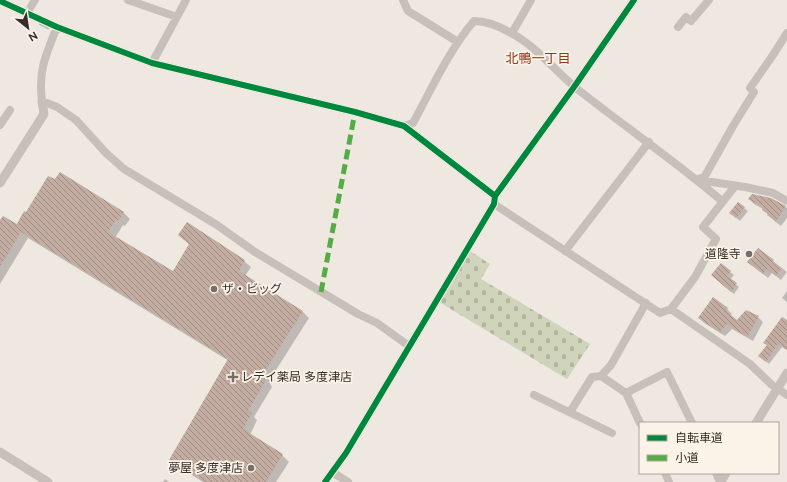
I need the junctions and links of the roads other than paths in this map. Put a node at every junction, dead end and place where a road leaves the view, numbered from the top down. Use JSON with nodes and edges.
{"nodes":[{"id":1,"x":35,"y":0,"type":"edge"},
{"id":2,"x":128,"y":0,"type":"edge"},
{"id":3,"x":186,"y":0,"type":"edge"},
{"id":4,"x":402,"y":0,"type":"edge"},
{"id":5,"x":531,"y":0,"type":"edge"},
{"id":6,"x":634,"y":0,"type":"edge"},
{"id":7,"x":709,"y":0,"type":"edge"},
{"id":8,"x":0,"y":1,"type":"edge"},
{"id":9,"x":27,"y":13,"type":"junction"},
{"id":10,"x":177,"y":17,"type":"junction"},
{"id":11,"x":58,"y":27,"type":"junction"},
{"id":12,"x":678,"y":27,"type":"dead end"},
{"id":13,"x":512,"y":33,"type":"junction"},
{"id":14,"x":787,"y":33,"type":"edge"},
{"id":15,"x":458,"y":42,"type":"junction"},
{"id":16,"x":152,"y":63,"type":"junction"},
{"id":17,"x":574,"y":87,"type":"junction"},
{"id":18,"x":42,"y":101,"type":"junction"},
{"id":19,"x":10,"y":110,"type":"dead end"},
{"id":20,"x":0,"y":125,"type":"edge"},
{"id":21,"x":404,"y":126,"type":"junction"},
{"id":22,"x":649,"y":142,"type":"junction"},
{"id":23,"x":697,"y":180,"type":"junction"},
{"id":24,"x":0,"y":183,"type":"edge"},
{"id":25,"x":735,"y":186,"type":"junction"},
{"id":26,"x":494,"y":200,"type":"junction"},
{"id":27,"x":722,"y":201,"type":"junction"},
{"id":28,"x":787,"y":201,"type":"edge"},
{"id":29,"x":565,"y":251,"type":"junction"},
{"id":30,"x":646,"y":303,"type":"junction"},
{"id":31,"x":671,"y":309,"type":"junction"},
{"id":32,"x":409,"y":346,"type":"junction"},
{"id":33,"x":787,"y":373,"type":"edge"},
{"id":34,"x":601,"y":376,"type":"junction"},
{"id":35,"x":778,"y":388,"type":"junction"},
{"id":36,"x":626,"y":393,"type":"junction"},
{"id":37,"x":534,"y":395,"type":"dead end"},
{"id":38,"x":787,"y":395,"type":"edge"},
{"id":39,"x":570,"y":412,"type":"junction"},
{"id":40,"x":640,"y":422,"type":"edge"},
{"id":41,"x":692,"y":422,"type":"edge"},
{"id":42,"x":757,"y":422,"type":"edge"},
{"id":43,"x":612,"y":433,"type":"dead end"},
{"id":44,"x":0,"y":452,"type":"edge"},
{"id":45,"x":332,"y":472,"type":"junction"},
{"id":46,"x":48,"y":482,"type":"edge"},
{"id":47,"x":324,"y":482,"type":"edge"},
{"id":48,"x":348,"y":482,"type":"edge"}],
"edges":[{"from":1,"to":9,"type":"street"},
{"from":2,"to":10,"type":"street"},
{"from":3,"to":10,"type":"street"},
{"from":4,"to":15,"type":"street"},
{"from":5,"to":13,"type":"street"},
{"from":6,"to":17,"type":"street"},
{"from":7,"to":12,"type":"street"},
{"from":8,"to":9,"type":"street"},
{"from":9,"to":11,"type":"street"},
{"from":10,"to":16,"type":"street"},
{"from":11,"to":16,"type":"street"},
{"from":11,"to":18,"type":"street"},
{"from":13,"to":15,"type":"street"},
{"from":13,"to":17,"type":"street"},
{"from":14,"to":23,"type":"street"},
{"from":15,"to":21,"type":"street"},
{"from":16,"to":21,"type":"street"},
{"from":17,"to":22,"type":"street"},
{"from":17,"to":26,"type":"street"},
{"from":18,"to":24,"type":"street"},
{"from":18,"to":32,"type":"street"},
{"from":19,"to":20,"type":"street"},
{"from":21,"to":26,"type":"street"},
{"from":22,"to":23,"type":"street"},
{"from":22,"to":29,"type":"street"},
{"from":23,"to":25,"type":"street"},
{"from":23,"to":27,"type":"street"},
{"from":25,"to":27,"type":"street"},
{"from":25,"to":28,"type":"street"},
{"from":26,"to":29,"type":"street"},
{"from":26,"to":32,"type":"street"},
{"from":27,"to":31,"type":"street"},
{"from":29,"to":30,"type":"street"},
{"from":30,"to":31,"type":"street"},
{"from":30,"to":34,"type":"street"},
{"from":31,"to":35,"type":"street"},
{"from":32,"to":45,"type":"street"},
{"from":33,"to":35,"type":"street"},
{"from":34,"to":36,"type":"street"},
{"from":34,"to":39,"type":"street"},
{"from":35,"to":38,"type":"street"},
{"from":35,"to":42,"type":"street"},
{"from":36,"to":40,"type":"street"},
{"from":36,"to":41,"type":"street"},
{"from":37,"to":39,"type":"street"},
{"from":39,"to":43,"type":"street"},
{"from":44,"to":46,"type":"street"},
{"from":45,"to":47,"type":"street"},
{"from":45,"to":48,"type":"street"}]}
